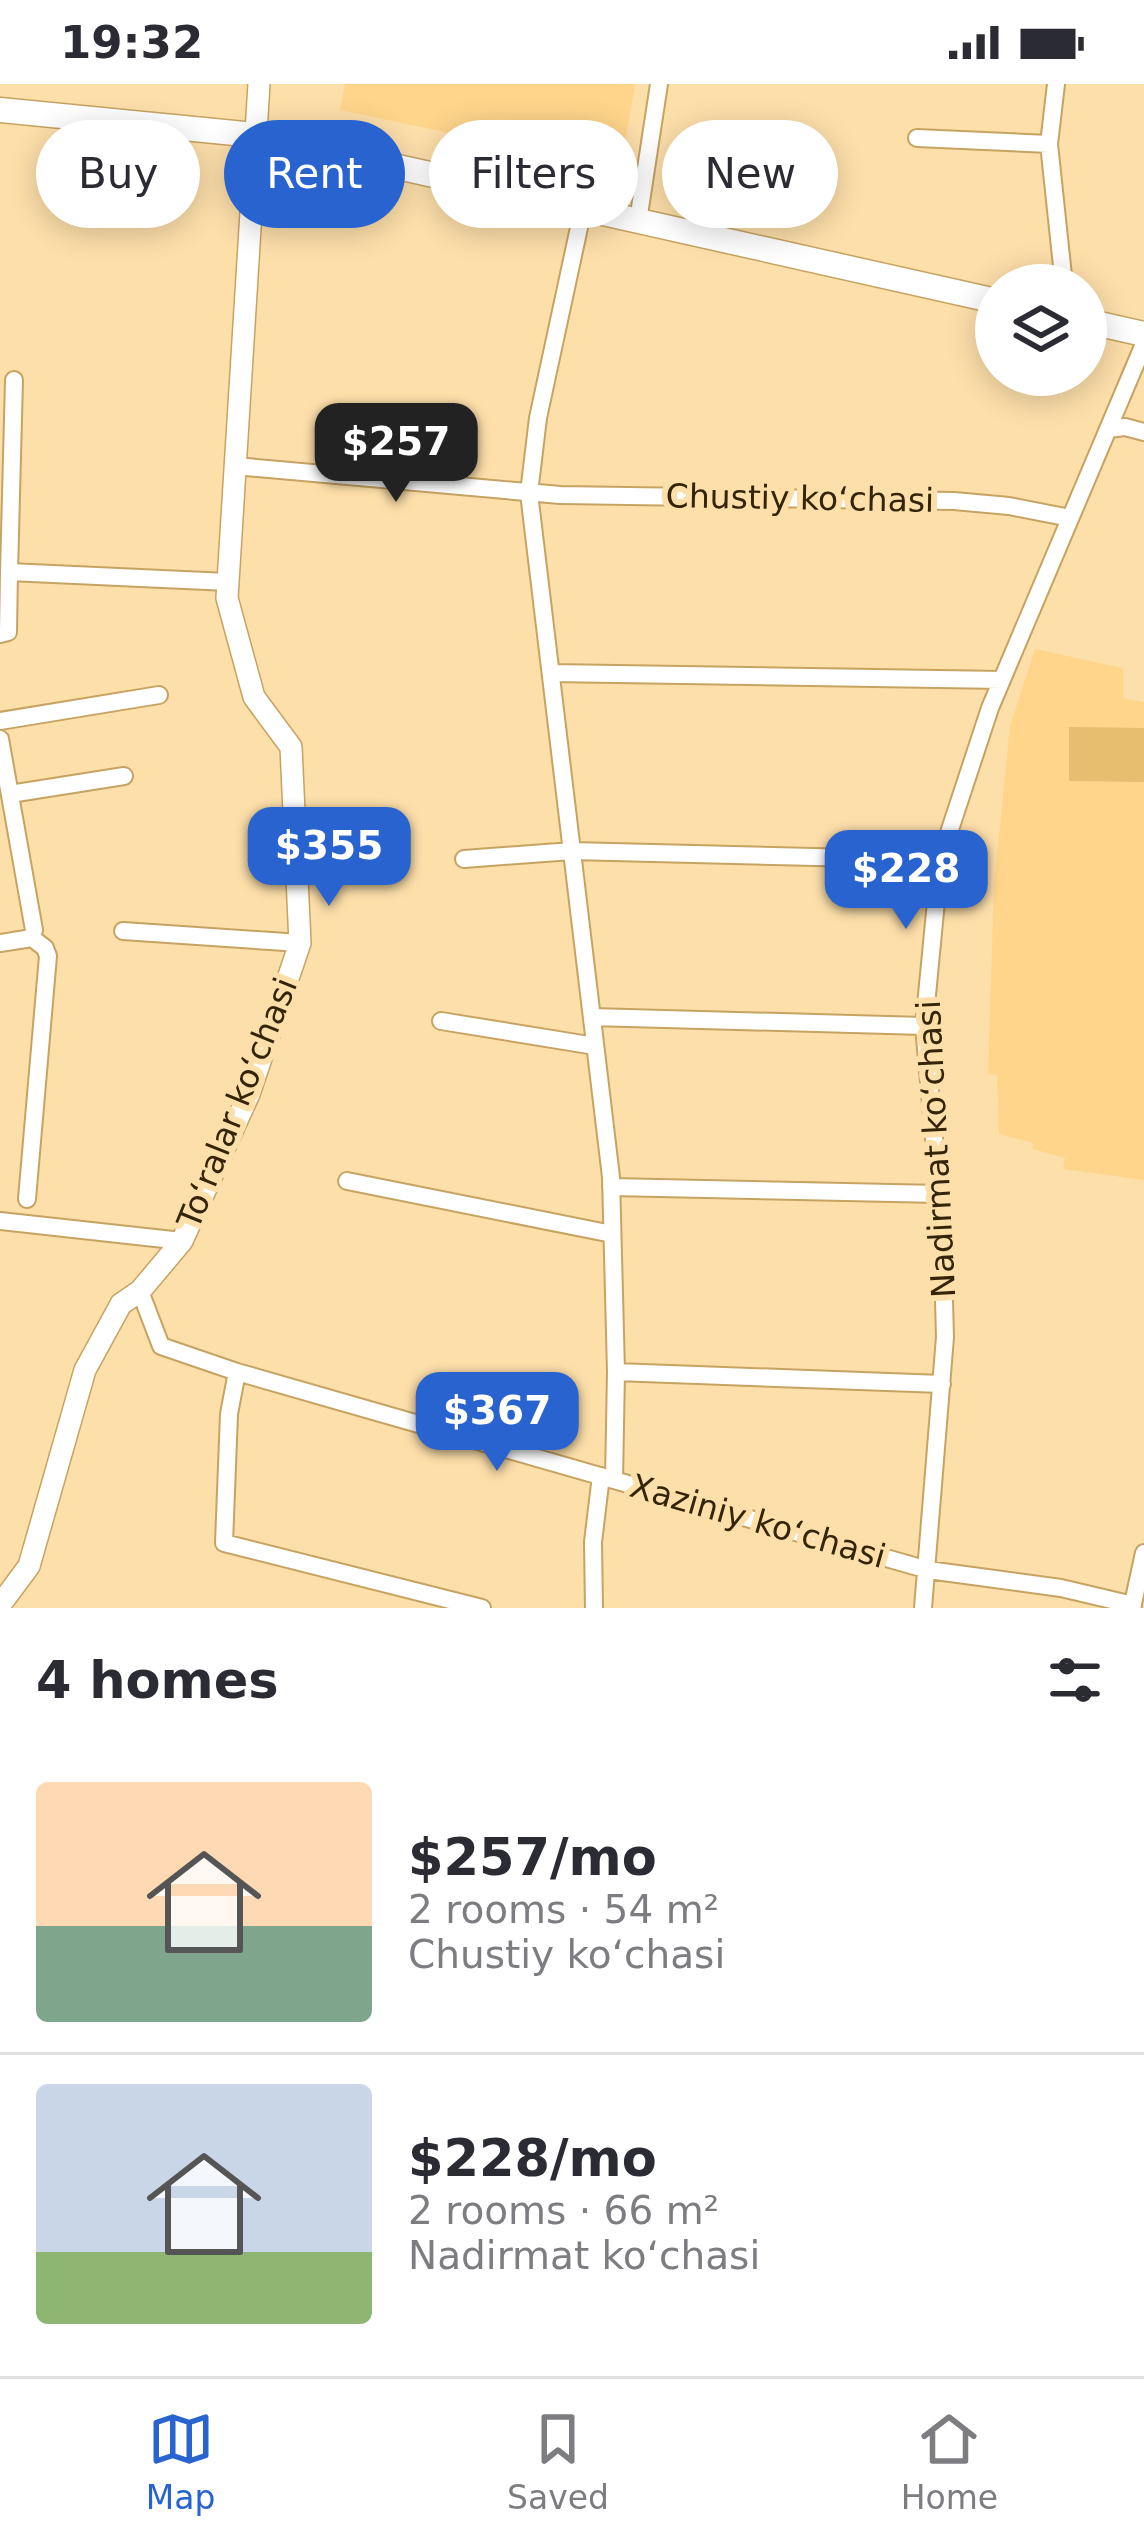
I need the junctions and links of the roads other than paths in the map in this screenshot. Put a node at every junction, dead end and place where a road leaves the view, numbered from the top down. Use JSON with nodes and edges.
{"nodes":[{"id":1,"x":259,"y":84,"type":"edge"},
{"id":2,"x":659,"y":84,"type":"edge"},
{"id":3,"x":1056,"y":84,"type":"edge"},
{"id":4,"x":0,"y":110,"type":"edge"},
{"id":5,"x":256,"y":120,"type":"edge"},
{"id":6,"x":224,"y":132,"type":"edge"},
{"id":7,"x":917,"y":138,"type":"dead end"},
{"id":8,"x":1049,"y":144,"type":"junction"},
{"id":9,"x":638,"y":220,"type":"joint"},
{"id":10,"x":249,"y":228,"type":"edge"},
{"id":11,"x":579,"y":228,"type":"edge"},
{"id":12,"x":1062,"y":264,"type":"edge"},
{"id":13,"x":975,"y":296,"type":"edge"},
{"id":14,"x":1107,"y":326,"type":"edge"},
{"id":15,"x":1144,"y":334,"type":"edge"},
{"id":16,"x":1144,"y":344,"type":"edge"},
{"id":17,"x":14,"y":380,"type":"dead end"},
{"id":18,"x":1108,"y":429,"type":"junction"},
{"id":19,"x":1144,"y":432,"type":"edge"},
{"id":20,"x":235,"y":466,"type":"junction"},
{"id":21,"x":530,"y":493,"type":"junction"},
{"id":22,"x":1070,"y":518,"type":"junction"},
{"id":23,"x":9,"y":572,"type":"junction"},
{"id":24,"x":228,"y":583,"type":"junction"},
{"id":25,"x":0,"y":634,"type":"edge"},
{"id":26,"x":551,"y":673,"type":"junction"},
{"id":27,"x":1002,"y":680,"type":"junction"},
{"id":28,"x":159,"y":695,"type":"dead end"},
{"id":29,"x":0,"y":722,"type":"edge"},
{"id":30,"x":0,"y":739,"type":"edge"},
{"id":31,"x":124,"y":776,"type":"dead end"},
{"id":32,"x":8,"y":804,"type":"edge"},
{"id":33,"x":572,"y":851,"type":"junction"},
{"id":34,"x":464,"y":859,"type":"dead end"},
{"id":35,"x":940,"y":860,"type":"junction"},
{"id":36,"x":123,"y":931,"type":"dead end"},
{"id":37,"x":32,"y":938,"type":"junction"},
{"id":38,"x":0,"y":943,"type":"edge"},
{"id":39,"x":300,"y":943,"type":"junction"},
{"id":40,"x":592,"y":1017,"type":"junction"},
{"id":41,"x":441,"y":1022,"type":"dead end"},
{"id":42,"x":924,"y":1026,"type":"junction"},
{"id":43,"x":595,"y":1046,"type":"junction"},
{"id":44,"x":347,"y":1181,"type":"dead end"},
{"id":45,"x":611,"y":1187,"type":"junction"},
{"id":46,"x":940,"y":1194,"type":"junction"},
{"id":47,"x":27,"y":1198,"type":"dead end"},
{"id":48,"x":0,"y":1221,"type":"edge"},
{"id":49,"x":612,"y":1234,"type":"junction"},
{"id":50,"x":182,"y":1241,"type":"junction"},
{"id":51,"x":140,"y":1292,"type":"junction"},
{"id":52,"x":237,"y":1372,"type":"junction"},
{"id":53,"x":616,"y":1372,"type":"junction"},
{"id":54,"x":942,"y":1384,"type":"junction"},
{"id":55,"x":607,"y":1478,"type":"junction"},
{"id":56,"x":1144,"y":1553,"type":"edge"},
{"id":57,"x":928,"y":1570,"type":"junction"},
{"id":58,"x":3,"y":1594,"type":"edge"},
{"id":59,"x":1132,"y":1606,"type":"edge"},
{"id":60,"x":482,"y":1608,"type":"edge"},
{"id":61,"x":594,"y":1608,"type":"edge"},
{"id":62,"x":923,"y":1608,"type":"edge"}],
"edges":[{"from":1,"to":5,"type":"street","name":"Toʻralar koʻchasi"},
{"from":2,"to":9,"type":"street"},
{"from":3,"to":8,"type":"street"},
{"from":4,"to":6,"type":"main road"},
{"from":7,"to":8,"type":"street"},
{"from":8,"to":12,"type":"street"},
{"from":9,"to":13,"type":"main road"},
{"from":10,"to":20,"type":"street","name":"Toʻralar koʻchasi"},
{"from":11,"to":21,"type":"street"},
{"from":14,"to":15,"type":"main road"},
{"from":16,"to":18,"type":"street","name":"Nadirmat koʻchasi"},
{"from":17,"to":23,"type":"street"},
{"from":18,"to":19,"type":"street"},
{"from":18,"to":22,"type":"street","name":"Nadirmat koʻchasi"},
{"from":20,"to":21,"type":"street","name":"Chustiy koʻchasi"},
{"from":20,"to":24,"type":"street","name":"Toʻralar koʻchasi"},
{"from":21,"to":22,"type":"street","name":"Chustiy koʻchasi"},
{"from":21,"to":26,"type":"street"},
{"from":22,"to":27,"type":"street","name":"Nadirmat koʻchasi"},
{"from":23,"to":24,"type":"street"},
{"from":23,"to":25,"type":"street"},
{"from":24,"to":39,"type":"street","name":"Toʻralar koʻchasi"},
{"from":26,"to":27,"type":"street"},
{"from":26,"to":33,"type":"street"},
{"from":27,"to":35,"type":"street","name":"Nadirmat koʻchasi"},
{"from":28,"to":29,"type":"street"},
{"from":30,"to":32,"type":"street"},
{"from":31,"to":32,"type":"street"},
{"from":32,"to":37,"type":"street"},
{"from":33,"to":34,"type":"street"},
{"from":33,"to":35,"type":"street"},
{"from":33,"to":40,"type":"street"},
{"from":35,"to":42,"type":"street","name":"Nadirmat koʻchasi"},
{"from":36,"to":39,"type":"street"},
{"from":37,"to":38,"type":"street"},
{"from":37,"to":47,"type":"street"},
{"from":39,"to":50,"type":"street","name":"Toʻralar koʻchasi"},
{"from":40,"to":42,"type":"street"},
{"from":40,"to":43,"type":"street"},
{"from":41,"to":43,"type":"street"},
{"from":42,"to":46,"type":"street","name":"Nadirmat koʻchasi"},
{"from":43,"to":45,"type":"street"},
{"from":44,"to":49,"type":"street"},
{"from":45,"to":46,"type":"street"},
{"from":45,"to":49,"type":"street"},
{"from":46,"to":54,"type":"street","name":"Nadirmat koʻchasi"},
{"from":48,"to":50,"type":"street"},
{"from":49,"to":53,"type":"street"},
{"from":50,"to":51,"type":"street","name":"Toʻralar koʻchasi"},
{"from":51,"to":52,"type":"street","name":"Xaziniy koʻchasi"},
{"from":51,"to":58,"type":"street","name":"Toʻralar koʻchasi"},
{"from":52,"to":55,"type":"street","name":"Xaziniy koʻchasi"},
{"from":52,"to":60,"type":"street"},
{"from":53,"to":54,"type":"street"},
{"from":53,"to":55,"type":"street"},
{"from":54,"to":57,"type":"street","name":"Nadirmat koʻchasi"},
{"from":55,"to":57,"type":"street","name":"Xaziniy koʻchasi"},
{"from":55,"to":61,"type":"street"},
{"from":56,"to":59,"type":"street"},
{"from":57,"to":59,"type":"street"},
{"from":57,"to":62,"type":"street","name":"Nadirmat koʻchasi"}]}
